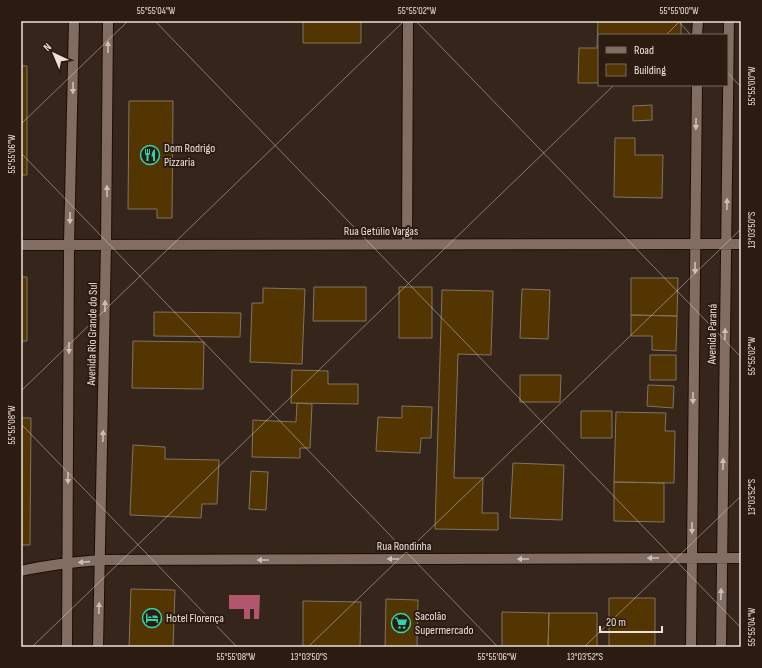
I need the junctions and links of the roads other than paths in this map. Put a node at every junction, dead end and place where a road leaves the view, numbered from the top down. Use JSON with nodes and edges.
{"nodes":[{"id":1,"x":74,"y":21,"type":"edge"},
{"id":2,"x":108,"y":21,"type":"edge"},
{"id":3,"x":408,"y":21,"type":"edge"},
{"id":4,"x":698,"y":21,"type":"edge"},
{"id":5,"x":729,"y":21,"type":"edge"},
{"id":6,"x":697,"y":34,"type":"edge"},
{"id":7,"x":697,"y":86,"type":"edge"},
{"id":8,"x":69,"y":244,"type":"junction"},
{"id":9,"x":106,"y":244,"type":"junction"},
{"id":10,"x":407,"y":244,"type":"junction"},
{"id":11,"x":695,"y":244,"type":"junction"},
{"id":12,"x":727,"y":244,"type":"junction"},
{"id":13,"x":741,"y":244,"type":"edge"},
{"id":14,"x":21,"y":245,"type":"edge"},
{"id":15,"x":692,"y":558,"type":"junction"},
{"id":16,"x":722,"y":558,"type":"junction"},
{"id":17,"x":741,"y":558,"type":"edge"},
{"id":18,"x":101,"y":560,"type":"junction"},
{"id":19,"x":68,"y":563,"type":"junction"},
{"id":20,"x":21,"y":571,"type":"edge"},
{"id":21,"x":67,"y":647,"type":"edge"},
{"id":22,"x":98,"y":647,"type":"edge"},
{"id":23,"x":691,"y":647,"type":"edge"},
{"id":24,"x":721,"y":647,"type":"edge"}],
"edges":[{"from":1,"to":8,"type":"street","name":"Avenida Rio Grande do Sul","one_way":true},
{"from":9,"to":2,"type":"street","name":"Avenida Rio Grande do Sul","one_way":true},
{"from":3,"to":10,"type":"street"},
{"from":4,"to":6,"type":"street"},
{"from":12,"to":5,"type":"street","name":"Avenida Paraná","one_way":true},
{"from":7,"to":11,"type":"street","name":"Avenida Paraná","one_way":true},
{"from":8,"to":9,"type":"street","name":"Rua Getúlio Vargas"},
{"from":8,"to":14,"type":"street","name":"Rua Getúlio Vargas"},
{"from":8,"to":19,"type":"street","name":"Avenida Rio Grande do Sul","one_way":true},
{"from":9,"to":10,"type":"street","name":"Rua Getúlio Vargas"},
{"from":18,"to":9,"type":"street","name":"Avenida Rio Grande do Sul","one_way":true},
{"from":10,"to":11,"type":"street","name":"Rua Getúlio Vargas"},
{"from":11,"to":12,"type":"street","name":"Rua Getúlio Vargas"},
{"from":11,"to":15,"type":"street","name":"Avenida Paraná","one_way":true},
{"from":12,"to":13,"type":"street","name":"Rua Getúlio Vargas"},
{"from":16,"to":12,"type":"street","name":"Avenida Paraná","one_way":true},
{"from":15,"to":16,"type":"street","name":"Rua Rondinha"},
{"from":15,"to":18,"type":"street","name":"Rua Rondinha","one_way":true},
{"from":15,"to":23,"type":"street","name":"Avenida Paraná"},
{"from":16,"to":17,"type":"street","name":"Rua Rondinha"},
{"from":24,"to":16,"type":"street","name":"Avenida Paraná","one_way":true},
{"from":18,"to":19,"type":"street","name":"Rua Rondinha","one_way":true},
{"from":22,"to":18,"type":"street","name":"Avenida Rio Grande do Sul","one_way":true},
{"from":19,"to":20,"type":"street","name":"Rua Rondinha"},
{"from":19,"to":21,"type":"street","name":"Avenida Rio Grande do Sul"}]}
